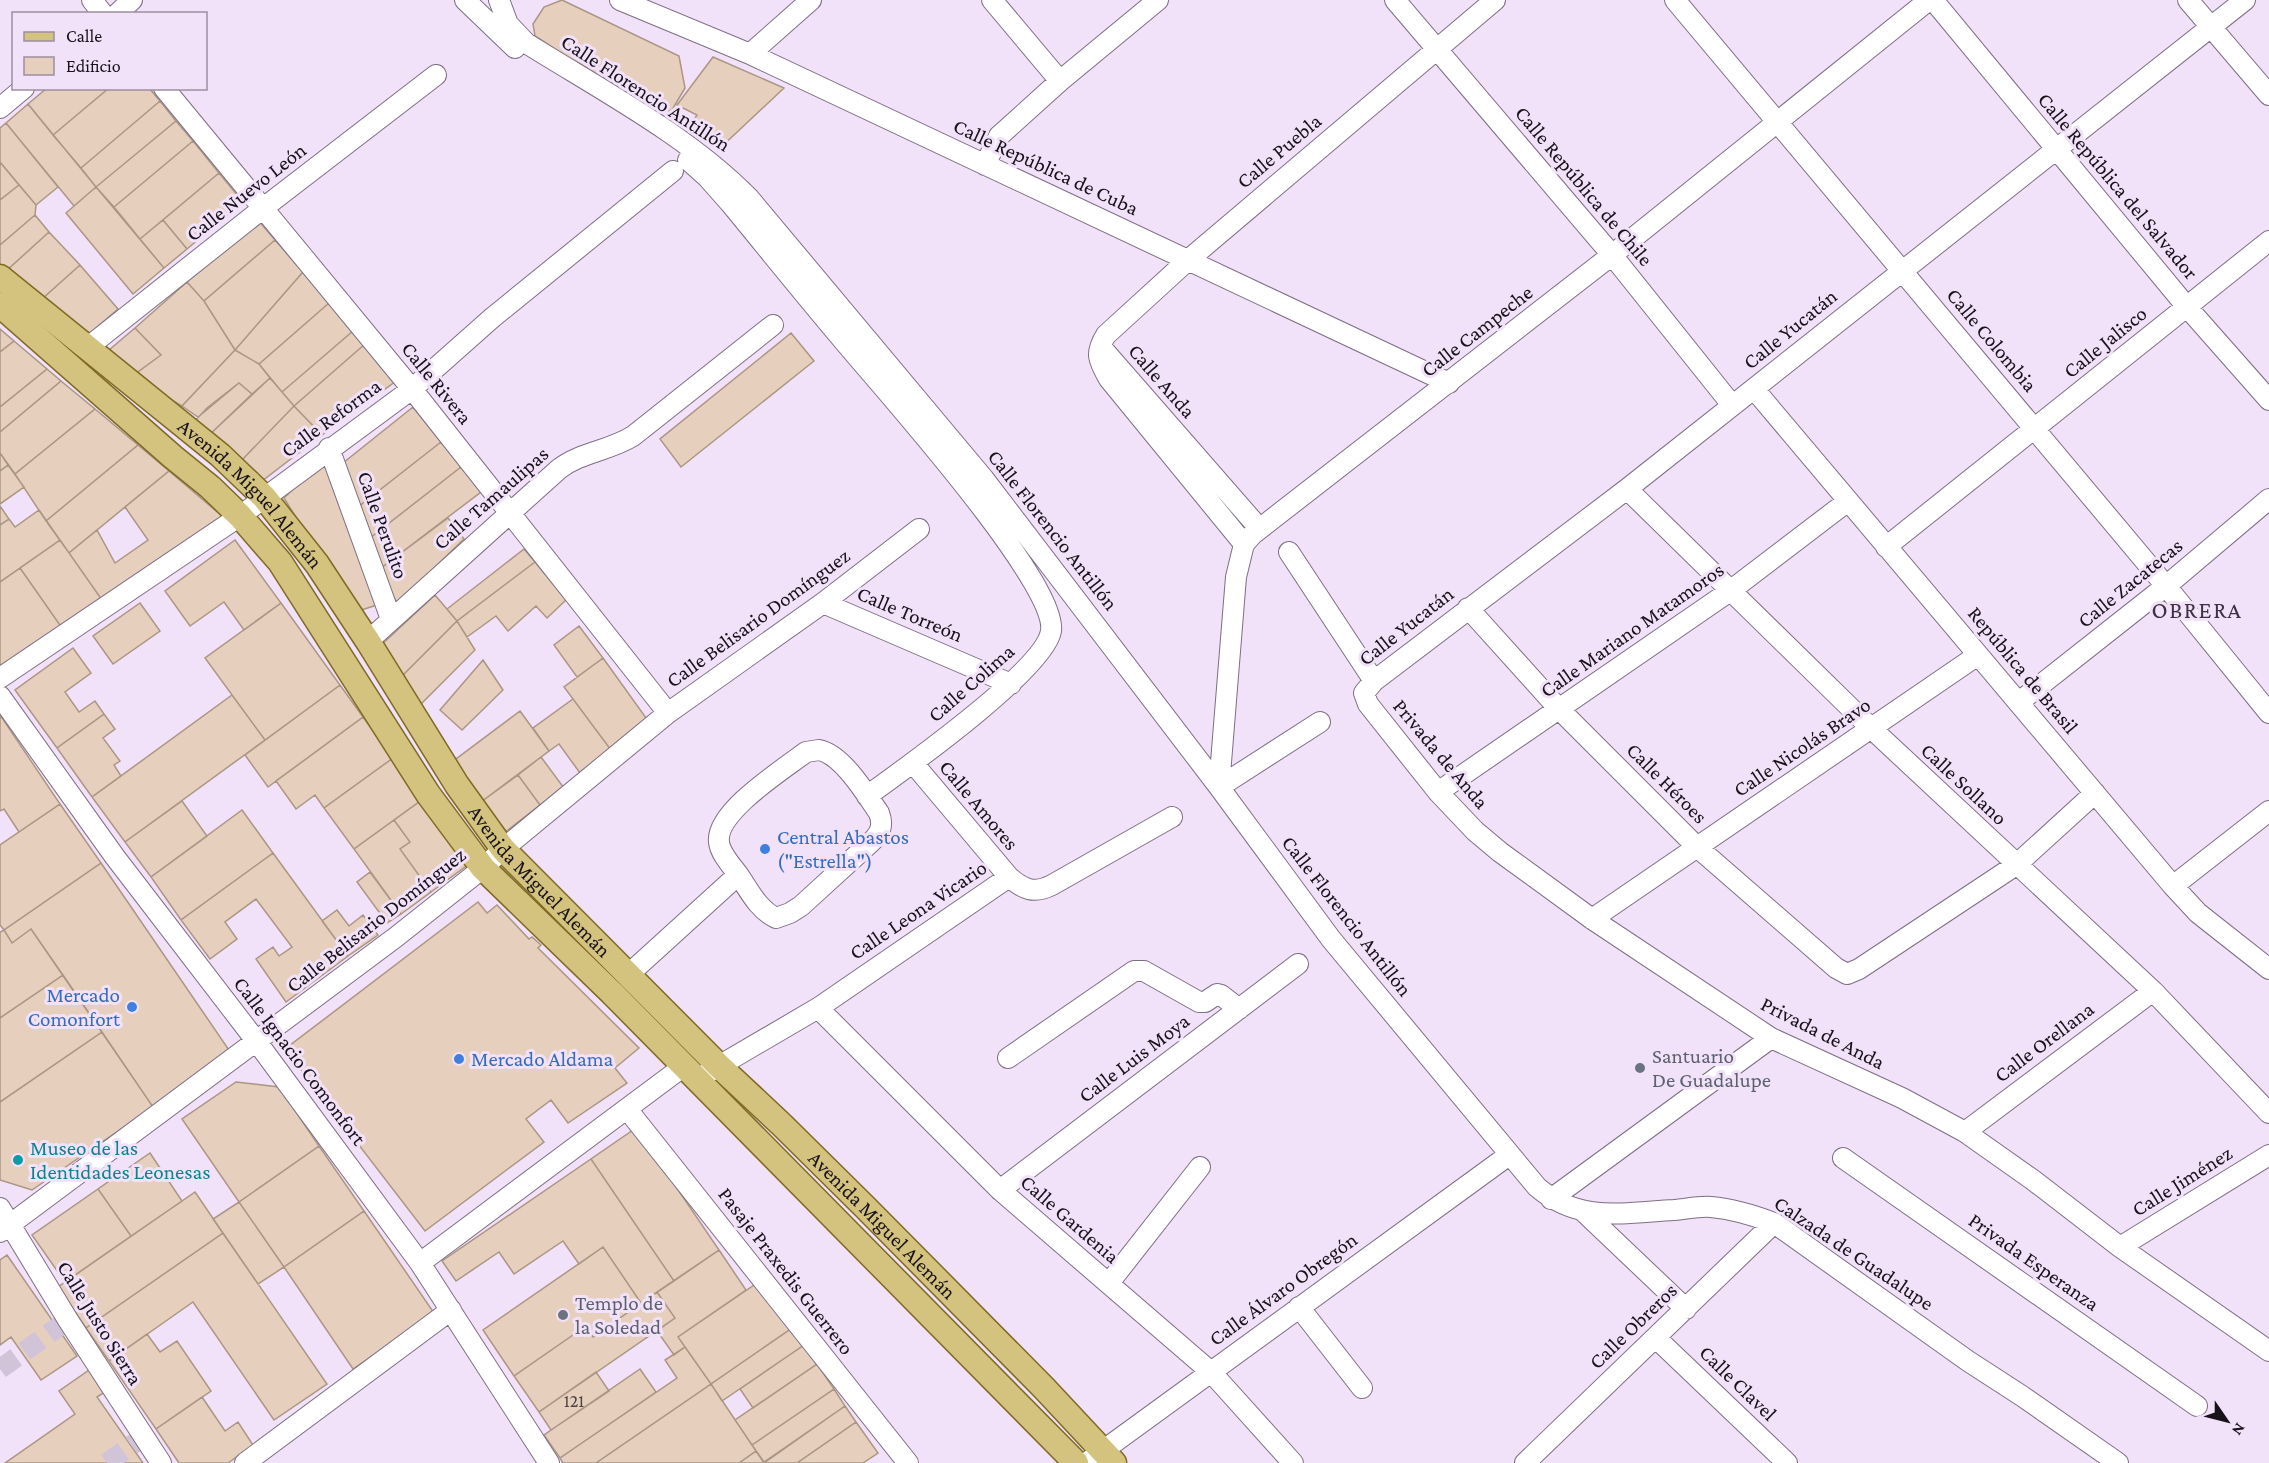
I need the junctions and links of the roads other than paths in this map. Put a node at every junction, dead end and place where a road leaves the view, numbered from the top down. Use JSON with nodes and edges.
{"nodes":[{"id":1,"x":92,"y":0,"type":"edge"},
{"id":2,"x":132,"y":0,"type":"edge"},
{"id":3,"x":465,"y":0,"type":"edge"},
{"id":4,"x":499,"y":0,"type":"edge"},
{"id":5,"x":620,"y":0,"type":"edge"},
{"id":6,"x":811,"y":0,"type":"edge"},
{"id":7,"x":992,"y":0,"type":"edge"},
{"id":8,"x":1158,"y":0,"type":"edge"},
{"id":9,"x":1395,"y":0,"type":"edge"},
{"id":10,"x":1495,"y":0,"type":"edge"},
{"id":11,"x":1675,"y":0,"type":"edge"},
{"id":12,"x":1931,"y":0,"type":"edge"},
{"id":13,"x":2188,"y":0,"type":"edge"},
{"id":14,"x":2245,"y":0,"type":"edge"},
{"id":15,"x":101,"y":12,"type":"edge"},
{"id":16,"x":119,"y":12,"type":"edge"},
{"id":17,"x":2211,"y":27,"type":"junction"},
{"id":18,"x":1436,"y":49,"type":"junction"},
{"id":19,"x":750,"y":54,"type":"junction"},
{"id":20,"x":436,"y":75,"type":"dead end"},
{"id":21,"x":1060,"y":81,"type":"junction"},
{"id":22,"x":22,"y":90,"type":"edge"},
{"id":23,"x":166,"y":90,"type":"edge"},
{"id":24,"x":2269,"y":95,"type":"edge"},
{"id":25,"x":0,"y":108,"type":"edge"},
{"id":26,"x":1777,"y":123,"type":"junction"},
{"id":27,"x":2056,"y":149,"type":"junction"},
{"id":28,"x":985,"y":165,"type":"junction"},
{"id":29,"x":673,"y":171,"type":"dead end"},
{"id":30,"x":262,"y":208,"type":"junction"},
{"id":31,"x":2269,"y":241,"type":"edge"},
{"id":32,"x":1612,"y":255,"type":"junction"},
{"id":33,"x":1187,"y":261,"type":"junction"},
{"id":34,"x":1902,"y":270,"type":"junction"},
{"id":35,"x":0,"y":277,"type":"edge"},
{"id":36,"x":0,"y":305,"type":"edge"},
{"id":37,"x":2187,"y":307,"type":"junction"},
{"id":38,"x":773,"y":325,"type":"dead end"},
{"id":39,"x":1099,"y":345,"type":"junction"},
{"id":40,"x":87,"y":348,"type":"junction"},
{"id":41,"x":1449,"y":383,"type":"junction"},
{"id":42,"x":412,"y":389,"type":"junction"},
{"id":43,"x":1754,"y":389,"type":"junction"},
{"id":44,"x":2269,"y":400,"type":"edge"},
{"id":45,"x":1732,"y":405,"type":"junction"},
{"id":46,"x":2036,"y":430,"type":"junction"},
{"id":47,"x":329,"y":448,"type":"junction"},
{"id":48,"x":1627,"y":489,"type":"junction"},
{"id":49,"x":969,"y":491,"type":"joint"},
{"id":50,"x":264,"y":497,"type":"junction"},
{"id":51,"x":2269,"y":499,"type":"edge"},
{"id":52,"x":1848,"y":501,"type":"junction"},
{"id":53,"x":510,"y":514,"type":"junction"},
{"id":54,"x":240,"y":516,"type":"junction"},
{"id":55,"x":1259,"y":528,"type":"junction"},
{"id":56,"x":919,"y":529,"type":"dead end"},
{"id":57,"x":1244,"y":544,"type":"junction"},
{"id":58,"x":1886,"y":547,"type":"junction"},
{"id":59,"x":1289,"y":552,"type":"dead end"},
{"id":60,"x":2166,"y":586,"type":"junction"},
{"id":61,"x":1730,"y":591,"type":"junction"},
{"id":62,"x":824,"y":603,"type":"junction"},
{"id":63,"x":1468,"y":608,"type":"junction"},
{"id":64,"x":391,"y":619,"type":"junction"},
{"id":65,"x":368,"y":641,"type":"junction"},
{"id":66,"x":1978,"y":655,"type":"junction"},
{"id":67,"x":0,"y":678,"type":"edge"},
{"id":68,"x":1011,"y":684,"type":"junction"},
{"id":69,"x":1369,"y":687,"type":"junction"},
{"id":70,"x":0,"y":696,"type":"edge"},
{"id":71,"x":2019,"y":702,"type":"junction"},
{"id":72,"x":1559,"y":709,"type":"junction"},
{"id":73,"x":668,"y":713,"type":"junction"},
{"id":74,"x":2269,"y":713,"type":"edge"},
{"id":75,"x":1320,"y":722,"type":"dead end"},
{"id":76,"x":1872,"y":729,"type":"junction"},
{"id":77,"x":913,"y":763,"type":"junction"},
{"id":78,"x":1219,"y":788,"type":"junction"},
{"id":79,"x":1438,"y":792,"type":"junction"},
{"id":80,"x":2095,"y":793,"type":"junction"},
{"id":81,"x":867,"y":796,"type":"junction"},
{"id":82,"x":2269,"y":812,"type":"edge"},
{"id":83,"x":1172,"y":817,"type":"dead end"},
{"id":84,"x":1697,"y":847,"type":"junction"},
{"id":85,"x":503,"y":849,"type":"junction"},
{"id":86,"x":2016,"y":865,"type":"junction"},
{"id":87,"x":483,"y":868,"type":"junction"},
{"id":88,"x":738,"y":875,"type":"junction"},
{"id":89,"x":1009,"y":877,"type":"junction"},
{"id":90,"x":2173,"y":886,"type":"junction"},
{"id":91,"x":1592,"y":919,"type":"junction"},
{"id":92,"x":1298,"y":964,"type":"dead end"},
{"id":93,"x":2269,"y":969,"type":"edge"},
{"id":94,"x":629,"y":974,"type":"junction"},
{"id":95,"x":2153,"y":991,"type":"junction"},
{"id":96,"x":818,"y":1008,"type":"junction"},
{"id":97,"x":1239,"y":1009,"type":"junction"},
{"id":98,"x":1771,"y":1038,"type":"junction"},
{"id":99,"x":257,"y":1042,"type":"junction"},
{"id":100,"x":1008,"y":1058,"type":"dead end"},
{"id":101,"x":718,"y":1066,"type":"junction"},
{"id":102,"x":690,"y":1073,"type":"junction"},
{"id":103,"x":627,"y":1109,"type":"junction"},
{"id":104,"x":2269,"y":1113,"type":"edge"},
{"id":105,"x":1965,"y":1132,"type":"junction"},
{"id":106,"x":1509,"y":1155,"type":"junction"},
{"id":107,"x":2269,"y":1155,"type":"edge"},
{"id":108,"x":1843,"y":1158,"type":"dead end"},
{"id":109,"x":1200,"y":1167,"type":"dead end"},
{"id":110,"x":999,"y":1190,"type":"junction"},
{"id":111,"x":1551,"y":1199,"type":"junction"},
{"id":112,"x":1584,"y":1212,"type":"junction"},
{"id":113,"x":3,"y":1221,"type":"edge"},
{"id":114,"x":1774,"y":1223,"type":"junction"},
{"id":115,"x":2120,"y":1247,"type":"junction"},
{"id":116,"x":420,"y":1263,"type":"junction"},
{"id":117,"x":1109,"y":1283,"type":"junction"},
{"id":118,"x":1299,"y":1307,"type":"junction"},
{"id":119,"x":1686,"y":1309,"type":"junction"},
{"id":120,"x":451,"y":1310,"type":"junction"},
{"id":121,"x":1656,"y":1338,"type":"junction"},
{"id":122,"x":2269,"y":1352,"type":"edge"},
{"id":123,"x":1211,"y":1372,"type":"junction"},
{"id":124,"x":1362,"y":1388,"type":"dead end"},
{"id":125,"x":2197,"y":1406,"type":"dead end"},
{"id":126,"x":1101,"y":1459,"type":"edge"},
{"id":127,"x":161,"y":1463,"type":"edge"},
{"id":128,"x":245,"y":1463,"type":"edge"},
{"id":129,"x":549,"y":1463,"type":"edge"},
{"id":130,"x":908,"y":1463,"type":"edge"},
{"id":131,"x":1076,"y":1463,"type":"edge"},
{"id":132,"x":1293,"y":1463,"type":"edge"},
{"id":133,"x":1525,"y":1463,"type":"edge"},
{"id":134,"x":1787,"y":1463,"type":"edge"},
{"id":135,"x":2118,"y":1463,"type":"edge"}],
"edges":[{"from":1,"to":15,"type":"street"},
{"from":2,"to":16,"type":"street"},
{"from":3,"to":49,"type":"street","name":"Calle Florencio Antillón"},
{"from":4,"to":78,"type":"street","name":"Calle Florencio Antillón"},
{"from":5,"to":19,"type":"street","name":"Calle República de Cuba"},
{"from":6,"to":19,"type":"street"},
{"from":7,"to":21,"type":"street"},
{"from":8,"to":21,"type":"street"},
{"from":9,"to":18,"type":"street","name":"Calle República de Chile"},
{"from":10,"to":18,"type":"street","name":"Calle Puebla"},
{"from":11,"to":26,"type":"street","name":"Calle Colombia"},
{"from":12,"to":26,"type":"street","name":"Calle Campeche"},
{"from":12,"to":27,"type":"street","name":"Calle República del Salvador"},
{"from":13,"to":17,"type":"street"},
{"from":14,"to":17,"type":"street","name":"Calle Yucatán"},
{"from":17,"to":24,"type":"street"},
{"from":17,"to":27,"type":"street","name":"Calle Yucatán"},
{"from":18,"to":32,"type":"street","name":"Calle República de Chile"},
{"from":18,"to":33,"type":"street","name":"Calle Puebla"},
{"from":19,"to":28,"type":"street","name":"Calle República de Cuba"},
{"from":20,"to":30,"type":"street","name":"Calle Nuevo León"},
{"from":21,"to":28,"type":"street"},
{"from":22,"to":25,"type":"street"},
{"from":23,"to":30,"type":"street","name":"Calle Rivera"},
{"from":26,"to":32,"type":"street","name":"Calle Campeche"},
{"from":26,"to":34,"type":"street","name":"Calle Colombia"},
{"from":27,"to":34,"type":"street","name":"Calle Yucatán"},
{"from":27,"to":37,"type":"street","name":"Calle República del Salvador"},
{"from":28,"to":33,"type":"street","name":"Calle República de Cuba"},
{"from":29,"to":42,"type":"street","name":"Calle Reforma"},
{"from":30,"to":40,"type":"street","name":"Calle Nuevo León"},
{"from":30,"to":42,"type":"street","name":"Calle Rivera"},
{"from":31,"to":37,"type":"street","name":"Calle Jalisco"},
{"from":32,"to":41,"type":"street","name":"Calle Campeche"},
{"from":32,"to":45,"type":"street","name":"Calle República de Chile"},
{"from":33,"to":39,"type":"street","name":"Calle Puebla"},
{"from":33,"to":41,"type":"street","name":"Calle República de Cuba"},
{"from":34,"to":43,"type":"street","name":"Calle Yucatán"},
{"from":34,"to":46,"type":"street","name":"Calle Colombia"},
{"from":35,"to":40,"type":"main road","name":"Avenida Miguel Alemán"},
{"from":36,"to":54,"type":"main road","name":"Avenida Miguel Alemán"},
{"from":37,"to":44,"type":"street","name":"Calle República del Salvador"},
{"from":37,"to":46,"type":"street","name":"Calle Jalisco"},
{"from":38,"to":53,"type":"street","name":"Calle Tamaulipas"},
{"from":39,"to":55,"type":"street","name":"Calle Anda"},
{"from":39,"to":57,"type":"street","name":"Calle Anda"},
{"from":40,"to":50,"type":"main road","name":"Avenida Miguel Alemán"},
{"from":41,"to":55,"type":"street","name":"Calle Campeche"},
{"from":42,"to":47,"type":"street","name":"Calle Reforma"},
{"from":42,"to":53,"type":"street","name":"Calle Rivera"},
{"from":43,"to":45,"type":"street","name":"Calle Yucatán"},
{"from":43,"to":52,"type":"street","name":"República de Brasil"},
{"from":45,"to":48,"type":"street","name":"Calle Yucatán"},
{"from":46,"to":58,"type":"street","name":"Calle Jalisco"},
{"from":46,"to":60,"type":"street","name":"Calle Colombia"},
{"from":47,"to":50,"type":"street","name":"Calle Reforma"},
{"from":47,"to":64,"type":"street","name":"Calle Perulito"},
{"from":48,"to":61,"type":"street","name":"Calle Sollano"},
{"from":48,"to":63,"type":"street","name":"Calle Yucatán"},
{"from":49,"to":68,"type":"street","name":"Calle Colima"},
{"from":50,"to":54,"type":"street","name":"Calle Reforma"},
{"from":50,"to":65,"type":"main road","name":"Avenida Miguel Alemán"},
{"from":51,"to":60,"type":"street","name":"Calle Zacatecas"},
{"from":52,"to":58,"type":"street","name":"República de Brasil"},
{"from":52,"to":61,"type":"street","name":"Calle Mariano Matamoros"},
{"from":53,"to":64,"type":"street","name":"Calle Tamaulipas"},
{"from":53,"to":73,"type":"street","name":"Calle Rivera"},
{"from":54,"to":67,"type":"street","name":"Calle Reforma"},
{"from":54,"to":87,"type":"main road","name":"Avenida Miguel Alemán"},
{"from":55,"to":57,"type":"street","name":"Calle Campeche"},
{"from":56,"to":62,"type":"street","name":"Calle Belisario Domínguez"},
{"from":57,"to":78,"type":"street","name":"Calle Campeche"},
{"from":58,"to":66,"type":"street","name":"República de Brasil"},
{"from":59,"to":69,"type":"street"},
{"from":60,"to":71,"type":"street","name":"Calle Zacatecas"},
{"from":60,"to":74,"type":"street","name":"Calle Colombia"},
{"from":61,"to":72,"type":"street","name":"Calle Mariano Matamoros"},
{"from":61,"to":76,"type":"street","name":"Calle Sollano"},
{"from":62,"to":68,"type":"street","name":"Calle Torreón"},
{"from":62,"to":73,"type":"street","name":"Calle Belisario Domínguez"},
{"from":63,"to":69,"type":"street","name":"Calle Yucatán"},
{"from":63,"to":72,"type":"street","name":"Calle Héroes"},
{"from":64,"to":65,"type":"street","name":"Calle Tamaulipas"},
{"from":65,"to":85,"type":"main road","name":"Avenida Miguel Alemán"},
{"from":66,"to":71,"type":"street","name":"República de Brasil"},
{"from":66,"to":76,"type":"street","name":"Calle Nicolás Bravo"},
{"from":68,"to":77,"type":"street","name":"Calle Colima"},
{"from":69,"to":79,"type":"street","name":"Privada de Anda"},
{"from":70,"to":99,"type":"street","name":"Calle Ignacio Comonfort"},
{"from":71,"to":80,"type":"street","name":"República de Brasil"},
{"from":72,"to":79,"type":"street","name":"Calle Mariano Matamoros"},
{"from":72,"to":84,"type":"street","name":"Calle Héroes"},
{"from":73,"to":85,"type":"street","name":"Calle Belisario Domínguez"},
{"from":75,"to":78,"type":"street"},
{"from":76,"to":84,"type":"street","name":"Calle Nicolás Bravo"},
{"from":76,"to":86,"type":"street","name":"Calle Sollano"},
{"from":77,"to":81,"type":"street","name":"Calle Colima"},
{"from":77,"to":89,"type":"street","name":"Calle Amores"},
{"from":78,"to":106,"type":"street","name":"Calle Florencio Antillón"},
{"from":79,"to":91,"type":"street","name":"Privada de Anda"},
{"from":80,"to":86,"type":"street"},
{"from":80,"to":90,"type":"street","name":"República de Brasil"},
{"from":81,"to":88,"type":"street"},
{"from":81,"to":88,"type":"street"},
{"from":82,"to":90,"type":"street"},
{"from":83,"to":89,"type":"street","name":"Calle Leona Vicario"},
{"from":84,"to":86,"type":"street","name":"Calle Héroes"},
{"from":84,"to":91,"type":"street","name":"Calle Nicolás Bravo"},
{"from":85,"to":87,"type":"street","name":"Calle Belisario Domínguez"},
{"from":85,"to":94,"type":"main road","name":"Avenida Miguel Alemán"},
{"from":86,"to":95,"type":"street","name":"Calle Sollano"},
{"from":87,"to":99,"type":"street","name":"Calle Belisario Domínguez"},
{"from":87,"to":102,"type":"main road","name":"Avenida Miguel Alemán"},
{"from":88,"to":94,"type":"street"},
{"from":89,"to":96,"type":"street","name":"Calle Leona Vicario"},
{"from":90,"to":93,"type":"street","name":"República de Brasil"},
{"from":91,"to":98,"type":"street","name":"Privada de Anda"},
{"from":92,"to":97,"type":"street","name":"Calle Luis Moya"},
{"from":94,"to":101,"type":"main road","name":"Avenida Miguel Alemán"},
{"from":95,"to":104,"type":"street","name":"Calle Sollano"},
{"from":95,"to":105,"type":"street","name":"Calle Orellana"},
{"from":96,"to":101,"type":"street","name":"Calle Leona Vicario"},
{"from":96,"to":110,"type":"street","name":"Calle Gardenia"},
{"from":97,"to":100,"type":"street"},
{"from":97,"to":110,"type":"street","name":"Calle Luis Moya"},
{"from":98,"to":105,"type":"street","name":"Privada de Anda"},
{"from":98,"to":111,"type":"street"},
{"from":99,"to":113,"type":"street","name":"Calle Belisario Domínguez"},
{"from":99,"to":116,"type":"street","name":"Calle Ignacio Comonfort"},
{"from":101,"to":102,"type":"street","name":"Calle Leona Vicario"},
{"from":101,"to":126,"type":"main road","name":"Avenida Miguel Alemán"},
{"from":102,"to":103,"type":"street","name":"Calle Leona Vicario"},
{"from":102,"to":131,"type":"main road","name":"Avenida Miguel Alemán"},
{"from":103,"to":116,"type":"street","name":"Calle Leona Vicario"},
{"from":103,"to":130,"type":"street","name":"Pasaje Praxedis Guerrero"},
{"from":105,"to":115,"type":"street","name":"Privada de Anda"},
{"from":106,"to":111,"type":"street","name":"Calzada de Guadalupe"},
{"from":106,"to":118,"type":"street","name":"Calle Álvaro Obregón"},
{"from":107,"to":115,"type":"street","name":"Calle Jiménez"},
{"from":108,"to":125,"type":"street","name":"Privada Esperanza"},
{"from":109,"to":117,"type":"street"},
{"from":110,"to":117,"type":"street","name":"Calle Gardenia"},
{"from":111,"to":112,"type":"street","name":"Calzada de Guadalupe"},
{"from":112,"to":114,"type":"street","name":"Calzada de Guadalupe"},
{"from":112,"to":119,"type":"street"},
{"from":113,"to":127,"type":"street","name":"Calle Justo Sierra"},
{"from":114,"to":119,"type":"street","name":"Calle Obreros"},
{"from":114,"to":135,"type":"street","name":"Calzada de Guadalupe"},
{"from":115,"to":122,"type":"street","name":"Privada de Anda"},
{"from":116,"to":120,"type":"street","name":"Calle Ignacio Comonfort"},
{"from":117,"to":123,"type":"street","name":"Calle Gardenia"},
{"from":118,"to":123,"type":"street","name":"Calle Álvaro Obregón"},
{"from":118,"to":124,"type":"street"},
{"from":119,"to":121,"type":"street","name":"Calle Obreros"},
{"from":120,"to":128,"type":"street"},
{"from":120,"to":129,"type":"street","name":"Calle Ignacio Comonfort"},
{"from":121,"to":133,"type":"street","name":"Calle Obreros"},
{"from":121,"to":134,"type":"street","name":"Calle Clavel"},
{"from":123,"to":126,"type":"street","name":"Calle Álvaro Obregón"},
{"from":123,"to":132,"type":"street","name":"Calle Gardenia"}]}
